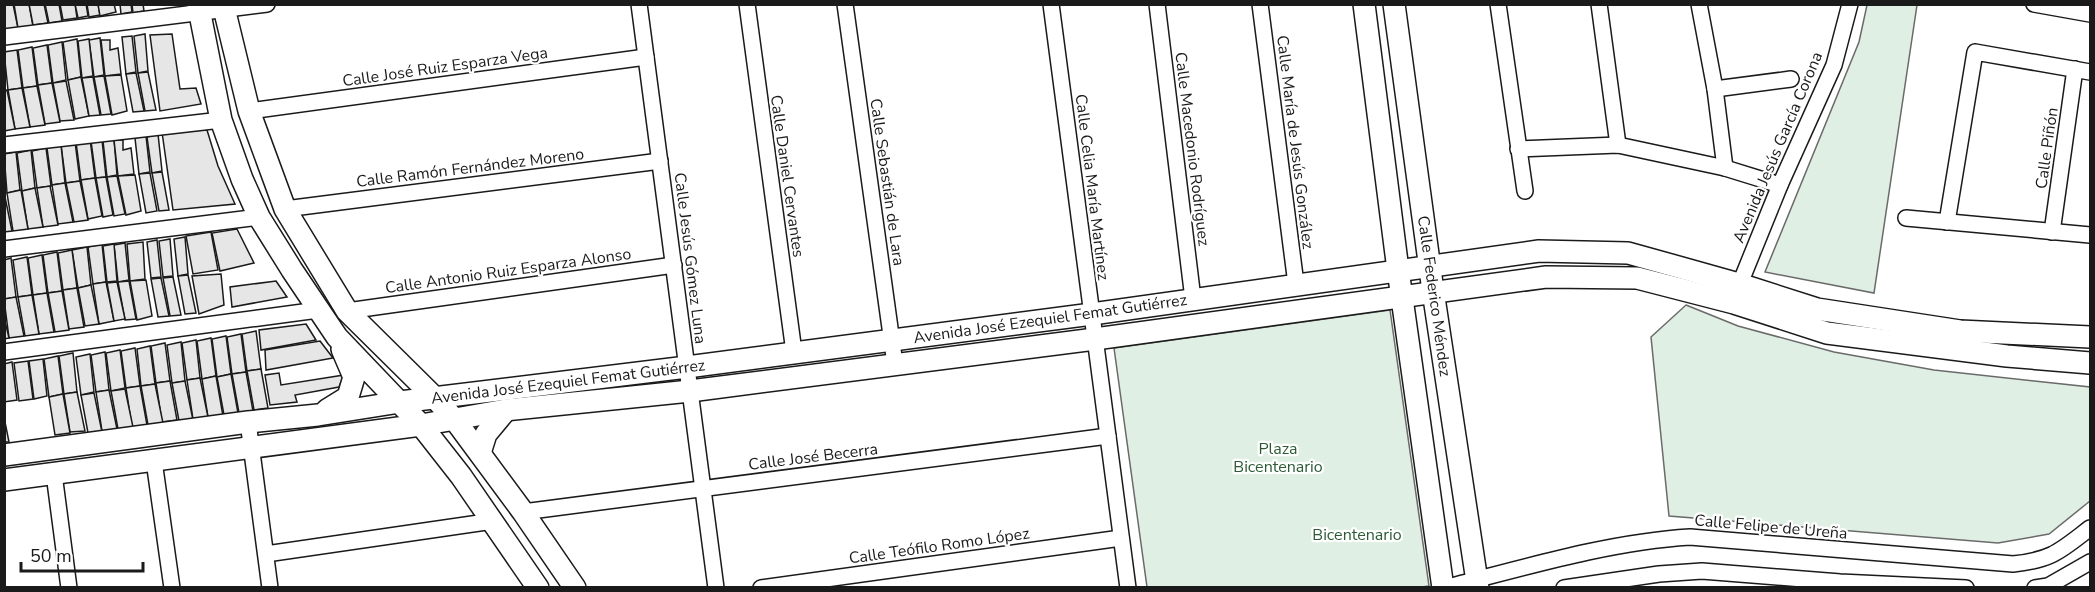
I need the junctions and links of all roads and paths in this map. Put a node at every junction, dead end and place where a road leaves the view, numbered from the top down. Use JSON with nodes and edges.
{"nodes":[{"id":1,"x":267,"y":4,"type":"edge"},
{"id":2,"x":639,"y":4,"type":"edge"},
{"id":3,"x":747,"y":4,"type":"edge"},
{"id":4,"x":845,"y":4,"type":"edge"},
{"id":5,"x":1052,"y":4,"type":"edge"},
{"id":6,"x":1157,"y":4,"type":"edge"},
{"id":7,"x":1260,"y":4,"type":"edge"},
{"id":8,"x":1364,"y":4,"type":"edge"},
{"id":9,"x":1394,"y":4,"type":"edge"},
{"id":10,"x":1498,"y":4,"type":"edge"},
{"id":11,"x":1599,"y":4,"type":"edge"},
{"id":12,"x":1699,"y":4,"type":"edge"},
{"id":13,"x":1850,"y":4,"type":"edge"},
{"id":14,"x":2034,"y":4,"type":"edge"},
{"id":15,"x":223,"y":7,"type":"edge"},
{"id":16,"x":199,"y":9,"type":"edge"},
{"id":17,"x":2090,"y":12,"type":"edge"},
{"id":18,"x":4,"y":37,"type":"edge"},
{"id":19,"x":646,"y":57,"type":"junction"},
{"id":20,"x":2075,"y":69,"type":"junction"},
{"id":21,"x":2091,"y":72,"type":"edge"},
{"id":22,"x":1791,"y":79,"type":"dead end"},
{"id":23,"x":1715,"y":90,"type":"junction"},
{"id":24,"x":249,"y":111,"type":"junction"},
{"id":25,"x":221,"y":120,"type":"junction"},
{"id":26,"x":1618,"y":145,"type":"junction"},
{"id":27,"x":4,"y":146,"type":"edge"},
{"id":28,"x":1518,"y":149,"type":"junction"},
{"id":29,"x":660,"y":161,"type":"junction"},
{"id":30,"x":1725,"y":168,"type":"junction"},
{"id":31,"x":1780,"y":185,"type":"junction"},
{"id":32,"x":1525,"y":191,"type":"dead end"},
{"id":33,"x":285,"y":209,"type":"junction"},
{"id":34,"x":259,"y":217,"type":"junction"},
{"id":35,"x":1906,"y":218,"type":"dead end"},
{"id":36,"x":1947,"y":222,"type":"junction"},
{"id":37,"x":2052,"y":232,"type":"junction"},
{"id":38,"x":2091,"y":235,"type":"edge"},
{"id":39,"x":4,"y":249,"type":"edge"},
{"id":40,"x":674,"y":265,"type":"junction"},
{"id":41,"x":1430,"y":265,"type":"junction"},
{"id":42,"x":1398,"y":270,"type":"junction"},
{"id":43,"x":1296,"y":284,"type":"junction"},
{"id":44,"x":1433,"y":291,"type":"junction"},
{"id":45,"x":1736,"y":293,"type":"junction"},
{"id":46,"x":1402,"y":296,"type":"junction"},
{"id":47,"x":1193,"y":299,"type":"junction"},
{"id":48,"x":318,"y":310,"type":"junction"},
{"id":49,"x":347,"y":310,"type":"junction"},
{"id":50,"x":1092,"y":314,"type":"junction"},
{"id":51,"x":337,"y":337,"type":"junction"},
{"id":52,"x":2091,"y":338,"type":"edge"},
{"id":53,"x":1095,"y":339,"type":"junction"},
{"id":54,"x":891,"y":340,"type":"junction"},
{"id":55,"x":4,"y":352,"type":"edge"},
{"id":56,"x":794,"y":352,"type":"junction"},
{"id":57,"x":2091,"y":363,"type":"edge"},
{"id":58,"x":895,"y":364,"type":"junction"},
{"id":59,"x":687,"y":367,"type":"junction"},
{"id":60,"x":690,"y":391,"type":"junction"},
{"id":61,"x":435,"y":398,"type":"junction"},
{"id":62,"x":400,"y":402,"type":"junction"},
{"id":63,"x":506,"y":410,"type":"junction"},
{"id":64,"x":318,"y":415,"type":"junction"},
{"id":65,"x":455,"y":420,"type":"junction"},
{"id":66,"x":248,"y":422,"type":"junction"},
{"id":67,"x":421,"y":425,"type":"junction"},
{"id":68,"x":1108,"y":436,"type":"junction"},
{"id":69,"x":251,"y":448,"type":"junction"},
{"id":70,"x":480,"y":453,"type":"junction"},
{"id":71,"x":4,"y":455,"type":"edge"},
{"id":72,"x":154,"y":461,"type":"junction"},
{"id":73,"x":54,"y":474,"type":"junction"},
{"id":74,"x":4,"y":480,"type":"edge"},
{"id":75,"x":703,"y":489,"type":"junction"},
{"id":76,"x":523,"y":512,"type":"junction"},
{"id":77,"x":493,"y":521,"type":"junction"},
{"id":78,"x":2091,"y":528,"type":"edge"},
{"id":79,"x":1121,"y":538,"type":"junction"},
{"id":80,"x":266,"y":554,"type":"junction"},
{"id":81,"x":2091,"y":562,"type":"edge"},
{"id":82,"x":1478,"y":583,"type":"edge"},
{"id":83,"x":69,"y":588,"type":"edge"},
{"id":84,"x":172,"y":588,"type":"edge"},
{"id":85,"x":270,"y":588,"type":"edge"},
{"id":86,"x":538,"y":588,"type":"edge"},
{"id":87,"x":574,"y":588,"type":"edge"},
{"id":88,"x":716,"y":588,"type":"edge"},
{"id":89,"x":761,"y":588,"type":"edge"},
{"id":90,"x":1128,"y":588,"type":"edge"},
{"id":91,"x":1443,"y":588,"type":"edge"},
{"id":92,"x":1564,"y":588,"type":"edge"},
{"id":93,"x":1966,"y":588,"type":"edge"},
{"id":94,"x":2035,"y":588,"type":"edge"}],
"edges":[{"from":1,"to":15,"type":"street"},
{"from":2,"to":19,"type":"street","name":"Calle Jesús Gómez Luna"},
{"from":3,"to":56,"type":"street","name":"Calle Daniel Cervantes"},
{"from":4,"to":54,"type":"street","name":"Calle Sebastián de Lara"},
{"from":5,"to":50,"type":"street","name":"Calle Celia María Martínez"},
{"from":6,"to":47,"type":"street","name":"Calle Macedonio Rodríguez"},
{"from":7,"to":43,"type":"street","name":"Calle María de Jesús González"},
{"from":8,"to":42,"type":"street","name":"Calle Federico Méndez"},
{"from":9,"to":41,"type":"street","name":"Calle Federico Méndez"},
{"from":10,"to":28,"type":"street"},
{"from":11,"to":26,"type":"street"},
{"from":12,"to":23,"type":"street"},
{"from":13,"to":31,"type":"street","name":"Avenida Jesús García Corona"},
{"from":14,"to":17,"type":"street"},
{"from":15,"to":16,"type":"street"},
{"from":15,"to":24,"type":"street"},
{"from":16,"to":18,"type":"street"},
{"from":16,"to":25,"type":"street"},
{"from":19,"to":24,"type":"street","name":"Calle José Ruiz Esparza Vega"},
{"from":19,"to":29,"type":"street","name":"Calle Jesús Gómez Luna"},
{"from":20,"to":21,"type":"street"},
{"from":20,"to":36,"type":"street"},
{"from":20,"to":37,"type":"street","name":"Calle Piñón"},
{"from":22,"to":23,"type":"street"},
{"from":23,"to":30,"type":"street"},
{"from":24,"to":33,"type":"street"},
{"from":25,"to":27,"type":"street"},
{"from":25,"to":34,"type":"street"},
{"from":26,"to":28,"type":"street"},
{"from":26,"to":30,"type":"street"},
{"from":28,"to":32,"type":"street"},
{"from":29,"to":33,"type":"street","name":"Calle Ramón Fernández Moreno"},
{"from":29,"to":40,"type":"street","name":"Calle Jesús Gómez Luna"},
{"from":30,"to":31,"type":"street"},
{"from":31,"to":45,"type":"street","name":"Avenida Jesús García Corona"},
{"from":33,"to":49,"type":"street"},
{"from":34,"to":39,"type":"street"},
{"from":34,"to":48,"type":"street"},
{"from":35,"to":36,"type":"street"},
{"from":36,"to":37,"type":"street"},
{"from":37,"to":38,"type":"street"},
{"from":40,"to":49,"type":"street","name":"Calle Antonio Ruiz Esparza Alonso"},
{"from":40,"to":59,"type":"street","name":"Calle Jesús Gómez Luna"},
{"from":41,"to":42,"type":"street","name":"Avenida José Ezequiel Femat Gutiérrez"},
{"from":41,"to":44,"type":"street","name":"Calle Federico Méndez"},
{"from":41,"to":45,"type":"street","name":"Avenida José Ezequiel Femat Gutiérrez"},
{"from":42,"to":43,"type":"street","name":"Avenida José Ezequiel Femat Gutiérrez"},
{"from":42,"to":46,"type":"street","name":"Calle Federico Méndez"},
{"from":43,"to":47,"type":"street","name":"Avenida José Ezequiel Femat Gutiérrez"},
{"from":44,"to":45,"type":"street","name":"Avenida José Ezequiel Femat Gutiérrez"},
{"from":44,"to":46,"type":"street","name":"Avenida José Ezequiel Femat Gutiérrez"},
{"from":44,"to":82,"type":"street","name":"Calle Federico Méndez"},
{"from":45,"to":52,"type":"street","name":"Avenida José Ezequiel Femat Gutiérrez"},
{"from":45,"to":57,"type":"street","name":"Avenida José Ezequiel Femat Gutiérrez"},
{"from":46,"to":53,"type":"street","name":"Avenida José Ezequiel Femat Gutiérrez"},
{"from":46,"to":91,"type":"street","name":"Calle Federico Méndez"},
{"from":47,"to":50,"type":"street","name":"Avenida José Ezequiel Femat Gutiérrez"},
{"from":48,"to":51,"type":"street"},
{"from":48,"to":55,"type":"street"},
{"from":49,"to":61,"type":"street"},
{"from":50,"to":53,"type":"street","name":"Calle Celia María Martínez"},
{"from":50,"to":54,"type":"street","name":"Avenida José Ezequiel Femat Gutiérrez"},
{"from":51,"to":62,"type":"street"},
{"from":51,"to":64,"type":"street"},
{"from":53,"to":58,"type":"street","name":"Avenida José Ezequiel Femat Gutiérrez"},
{"from":53,"to":68,"type":"street","name":"Calle Celia María Martínez"},
{"from":54,"to":56,"type":"street","name":"Avenida José Ezequiel Femat Gutiérrez"},
{"from":54,"to":58,"type":"street","name":"Calle Sebastián de Lara"},
{"from":56,"to":59,"type":"street","name":"Avenida José Ezequiel Femat Gutiérrez"},
{"from":58,"to":60,"type":"street","name":"Avenida José Ezequiel Femat Gutiérrez"},
{"from":59,"to":60,"type":"street","name":"Calle Jesús Gómez Luna"},
{"from":59,"to":61,"type":"street","name":"Avenida José Ezequiel Femat Gutiérrez"},
{"from":60,"to":63,"type":"street","name":"Avenida José Ezequiel Femat Gutiérrez"},
{"from":60,"to":75,"type":"street","name":"Calle Jesús Gómez Luna"},
{"from":61,"to":62,"type":"street","name":"Avenida José Ezequiel Femat Gutiérrez"},
{"from":61,"to":65,"type":"street"},
{"from":62,"to":64,"type":"street","name":"Avenida José Ezequiel Femat Gutiérrez"},
{"from":62,"to":67,"type":"street"},
{"from":63,"to":65,"type":"street","name":"Avenida José Ezequiel Femat Gutiérrez"},
{"from":63,"to":70,"type":"street"},
{"from":64,"to":66,"type":"street","name":"Avenida José Ezequiel Femat Gutiérrez"},
{"from":65,"to":67,"type":"street","name":"Avenida José Ezequiel Femat Gutiérrez"},
{"from":65,"to":70,"type":"street"},
{"from":66,"to":69,"type":"street"},
{"from":66,"to":71,"type":"street","name":"Avenida José Ezequiel Femat Gutiérrez"},
{"from":67,"to":69,"type":"street","name":"Avenida José Ezequiel Femat Gutiérrez"},
{"from":67,"to":77,"type":"street"},
{"from":68,"to":75,"type":"street","name":"Calle José Becerra"},
{"from":68,"to":79,"type":"street","name":"Calle Celia María Martínez"},
{"from":69,"to":72,"type":"street","name":"Avenida José Ezequiel Femat Gutiérrez"},
{"from":69,"to":80,"type":"street"},
{"from":70,"to":76,"type":"street"},
{"from":72,"to":73,"type":"street","name":"Avenida José Ezequiel Femat Gutiérrez"},
{"from":72,"to":84,"type":"street"},
{"from":73,"to":74,"type":"street","name":"Avenida José Ezequiel Femat Gutiérrez"},
{"from":73,"to":83,"type":"street"},
{"from":75,"to":76,"type":"street","name":"Calle José Becerra"},
{"from":75,"to":88,"type":"street","name":"Calle Jesús Gómez Luna"},
{"from":76,"to":87,"type":"street"},
{"from":77,"to":80,"type":"street"},
{"from":77,"to":86,"type":"street"},
{"from":78,"to":82,"type":"street","name":"Calle Felipe de Ureña"},
{"from":79,"to":89,"type":"street","name":"Calle Teófilo Romo López"},
{"from":79,"to":90,"type":"street","name":"Calle Celia María Martínez"},
{"from":80,"to":85,"type":"street"},
{"from":81,"to":94,"type":"street"},
{"from":82,"to":91,"type":"street","name":"Calle Felipe de Ureña"},
{"from":92,"to":93,"type":"street"}]}
